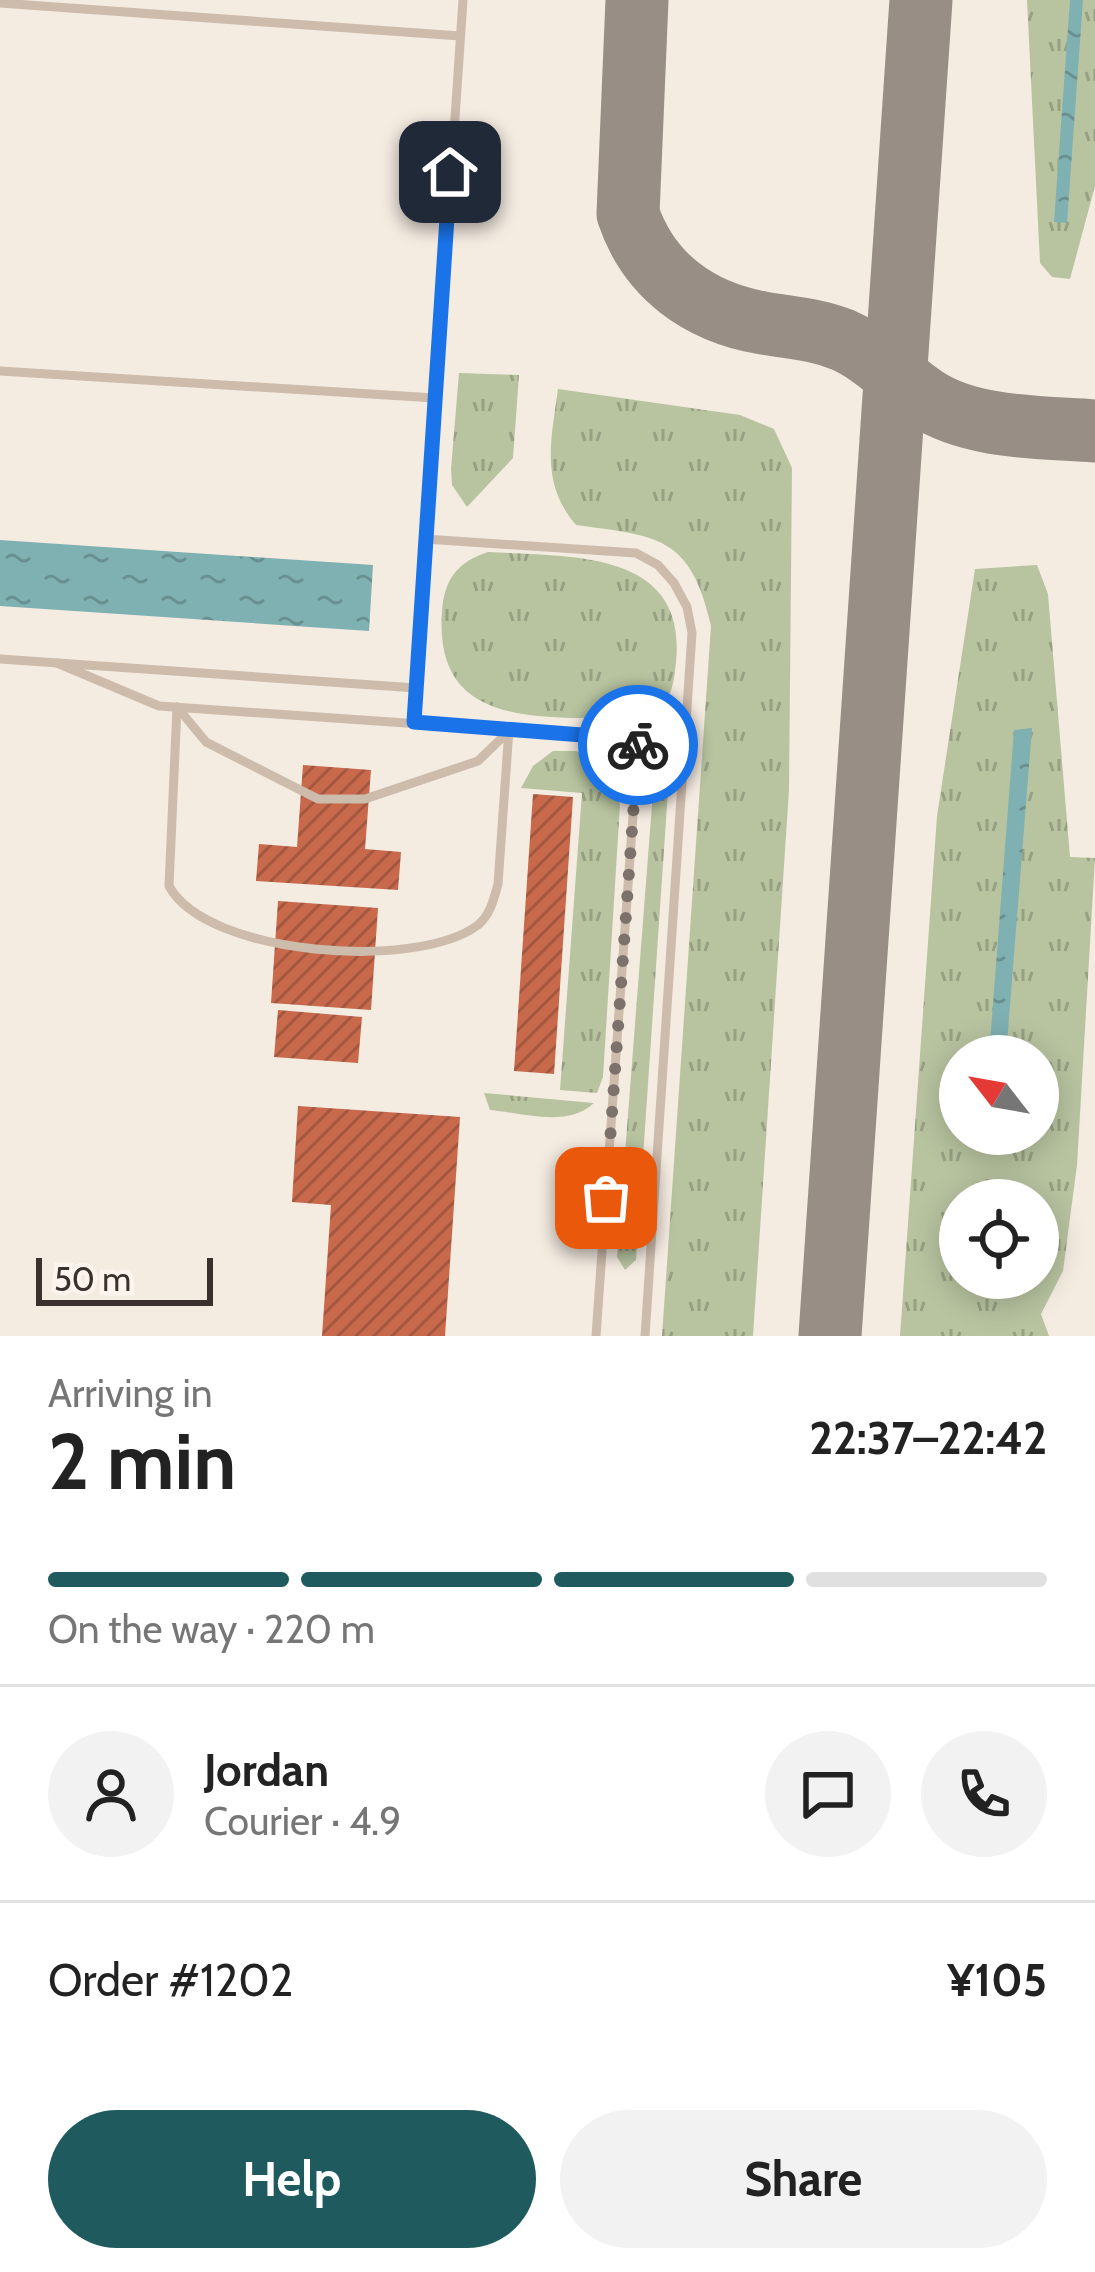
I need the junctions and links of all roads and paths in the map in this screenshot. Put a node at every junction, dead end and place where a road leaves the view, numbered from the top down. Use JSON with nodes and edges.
{"nodes":[{"id":1,"x":463,"y":0,"type":"edge"},
{"id":2,"x":0,"y":3,"type":"edge"},
{"id":3,"x":460,"y":36,"type":"junction"},
{"id":4,"x":0,"y":371,"type":"edge"},
{"id":5,"x":435,"y":398,"type":"junction"},
{"id":6,"x":425,"y":538,"type":"junction"},
{"id":7,"x":0,"y":659,"type":"edge"},
{"id":8,"x":56,"y":663,"type":"junction"},
{"id":9,"x":416,"y":688,"type":"junction"},
{"id":10,"x":178,"y":707,"type":"junction"},
{"id":11,"x":414,"y":722,"type":"junction"},
{"id":12,"x":509,"y":729,"type":"junction"},
{"id":13,"x":638,"y":745,"type":"junction"},
{"id":14,"x":686,"y":748,"type":"junction"},
{"id":15,"x":596,"y":1336,"type":"edge"},
{"id":16,"x":645,"y":1336,"type":"edge"}],
"edges":[{"from":1,"to":3,"type":"lane"},
{"from":2,"to":3,"type":"lane"},
{"from":3,"to":5,"type":"lane"},
{"from":4,"to":5,"type":"lane"},
{"from":5,"to":6,"type":"lane"},
{"from":6,"to":9,"type":"lane"},
{"from":6,"to":14,"type":"lane"},
{"from":7,"to":8,"type":"lane"},
{"from":8,"to":9,"type":"lane"},
{"from":8,"to":10,"type":"lane"},
{"from":9,"to":11,"type":"lane"},
{"from":10,"to":11,"type":"lane"},
{"from":10,"to":12,"type":"lane"},
{"from":10,"to":12,"type":"lane"},
{"from":11,"to":12,"type":"lane"},
{"from":12,"to":13,"type":"lane"},
{"from":13,"to":14,"type":"lane"},
{"from":13,"to":15,"type":"lane"},
{"from":14,"to":16,"type":"lane"}]}
